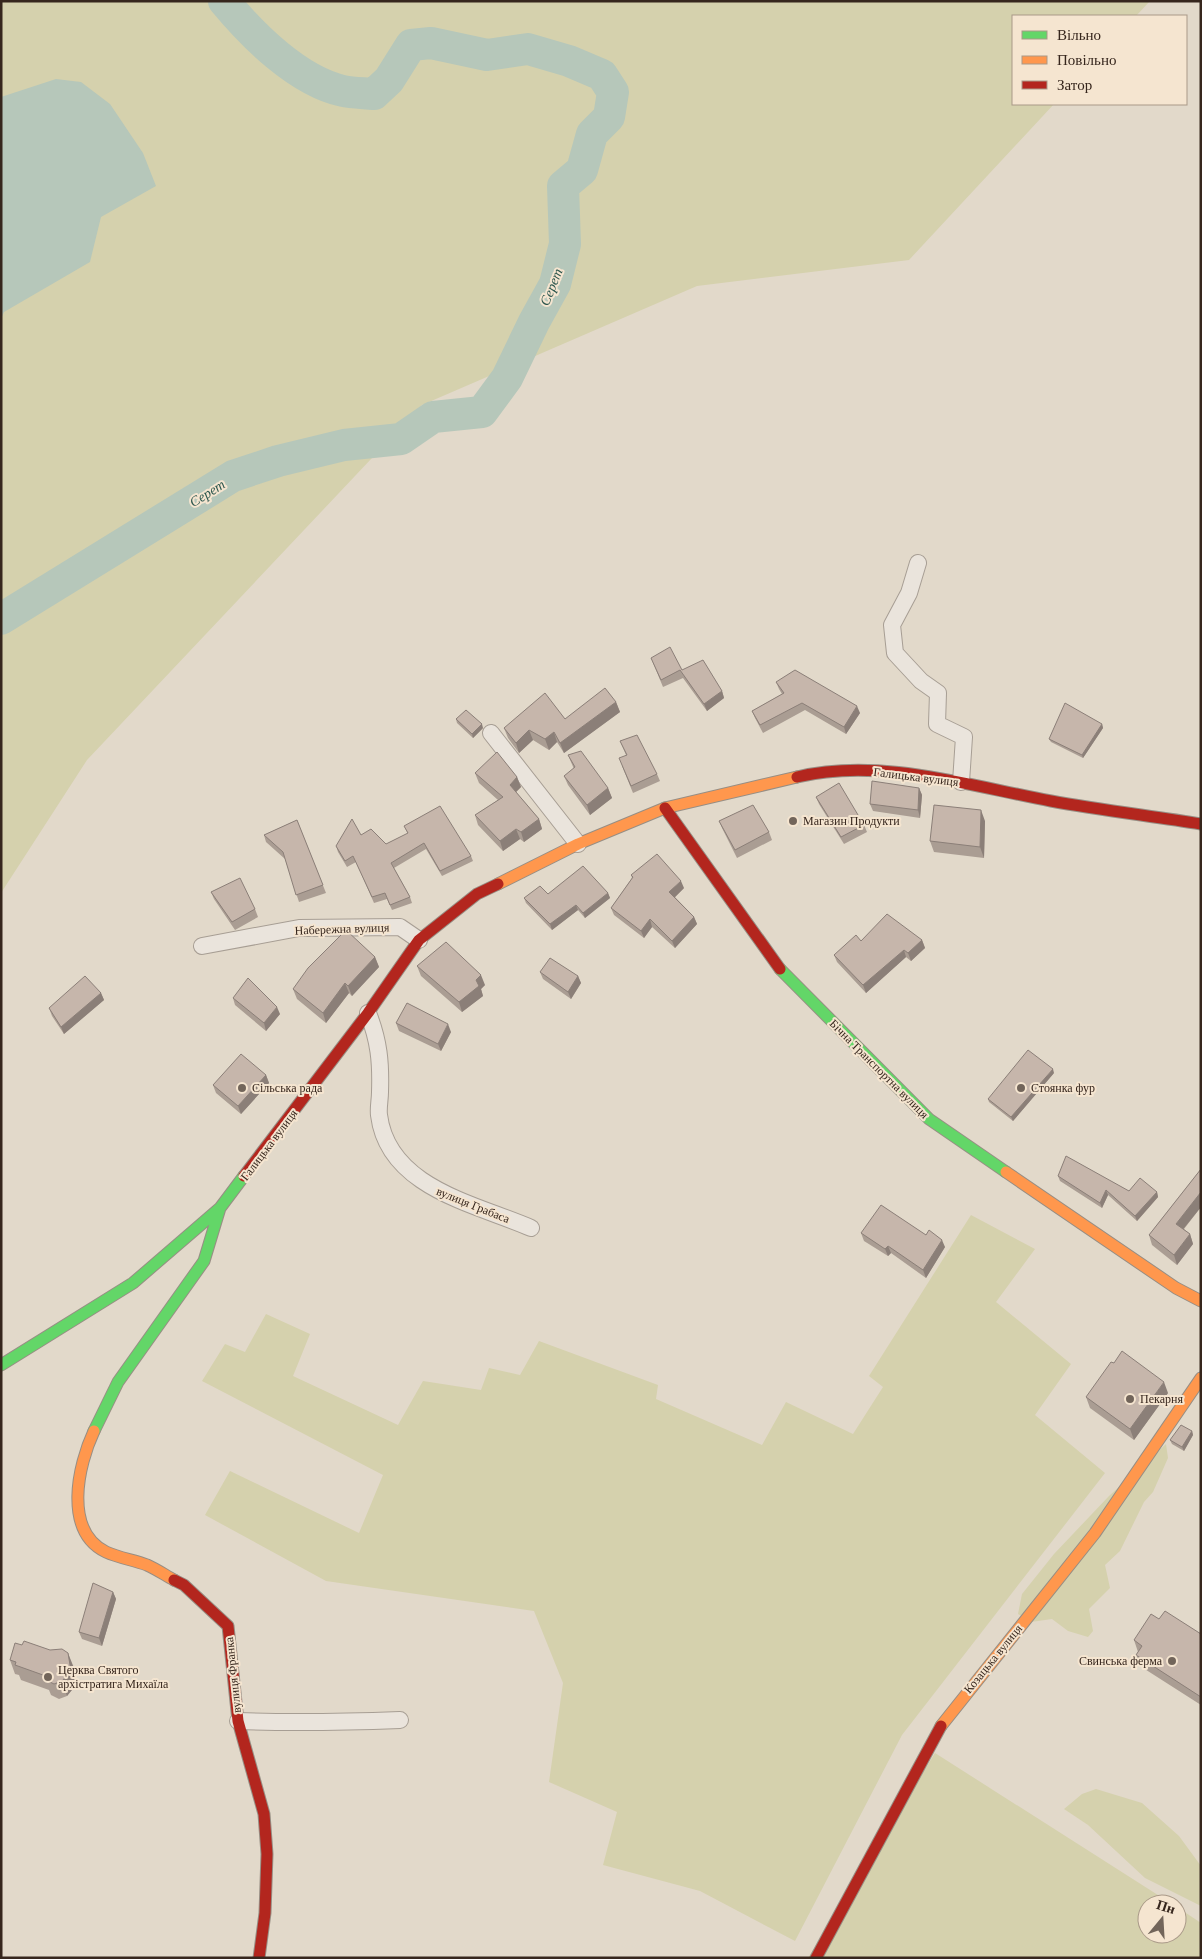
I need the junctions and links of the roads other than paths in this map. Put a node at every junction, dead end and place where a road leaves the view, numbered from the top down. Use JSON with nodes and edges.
{"nodes":[{"id":1,"x":918,"y":563,"type":"dead end"},
{"id":2,"x":491,"y":733,"type":"dead end"},
{"id":3,"x":961,"y":782,"type":"junction"},
{"id":4,"x":665,"y":808,"type":"junction"},
{"id":5,"x":1201,"y":824,"type":"edge"},
{"id":6,"x":578,"y":844,"type":"junction"},
{"id":7,"x":419,"y":940,"type":"junction"},
{"id":8,"x":202,"y":946,"type":"dead end"},
{"id":9,"x":368,"y":1013,"type":"junction"},
{"id":10,"x":220,"y":1208,"type":"junction"},
{"id":11,"x":531,"y":1228,"type":"dead end"},
{"id":12,"x":1201,"y":1301,"type":"edge"},
{"id":13,"x":1,"y":1365,"type":"edge"},
{"id":14,"x":1201,"y":1378,"type":"edge"},
{"id":15,"x":400,"y":1720,"type":"dead end"},
{"id":16,"x":238,"y":1721,"type":"junction"},
{"id":17,"x":259,"y":1958,"type":"edge"},
{"id":18,"x":816,"y":1958,"type":"edge"}],
"edges":[{"from":1,"to":3,"type":"street"},
{"from":2,"to":6,"type":"street"},
{"from":3,"to":4,"type":"street","name":"Галицька вулиця"},
{"from":3,"to":5,"type":"street","name":"Галицька вулиця"},
{"from":4,"to":6,"type":"street","name":"Галицька вулиця"},
{"from":4,"to":12,"type":"street","name":"Бічна Транспортна вулиця"},
{"from":6,"to":7,"type":"street","name":"Галицька вулиця"},
{"from":7,"to":8,"type":"street","name":"Набережна вулиця"},
{"from":7,"to":9,"type":"street","name":"Галицька вулиця"},
{"from":9,"to":10,"type":"street","name":"Галицька вулиця"},
{"from":9,"to":11,"type":"street","name":"вулиця Грабаса"},
{"from":10,"to":13,"type":"street","name":"Галицька вулиця"},
{"from":10,"to":16,"type":"street","name":"вулиця Франка"},
{"from":14,"to":18,"type":"street","name":"Козацька вулиця"},
{"from":15,"to":16,"type":"street"},
{"from":16,"to":17,"type":"street","name":"вулиця Франка"}]}
